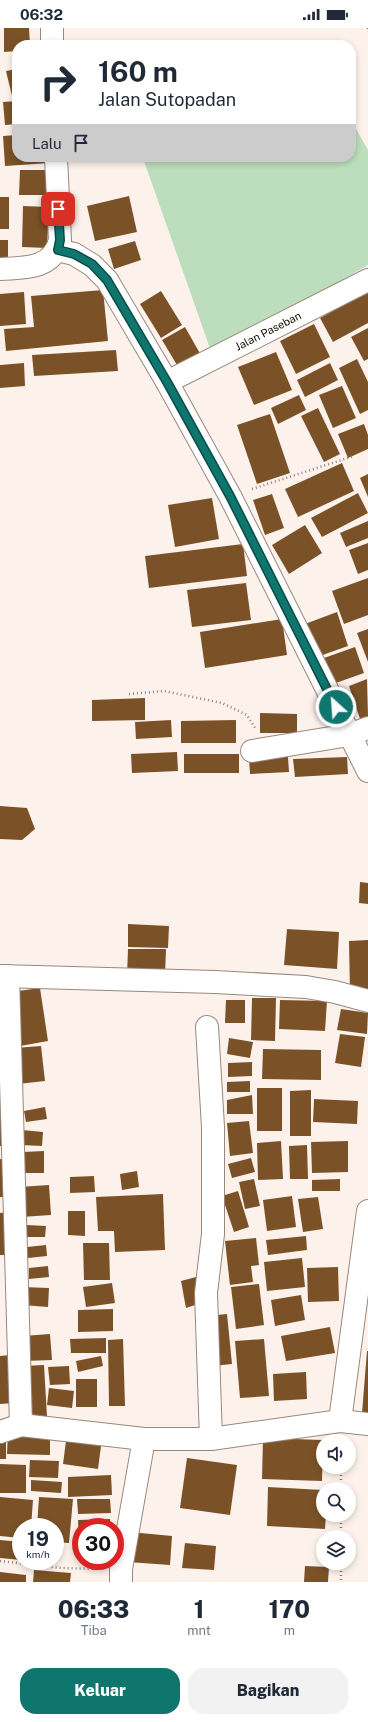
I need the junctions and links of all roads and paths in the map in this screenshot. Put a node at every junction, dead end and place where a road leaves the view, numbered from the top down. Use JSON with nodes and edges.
{"nodes":[{"id":1,"x":52,"y":28,"type":"edge"},
{"id":2,"x":52,"y":40,"type":"edge"},
{"id":3,"x":56,"y":162,"type":"edge"},
{"id":4,"x":58,"y":250,"type":"junction"},
{"id":5,"x":0,"y":269,"type":"edge"},
{"id":6,"x":368,"y":280,"type":"edge"},
{"id":7,"x":167,"y":382,"type":"junction"},
{"id":8,"x":354,"y":456,"type":"dead end"},
{"id":9,"x":230,"y":496,"type":"junction"},
{"id":10,"x":129,"y":694,"type":"dead end"},
{"id":11,"x":359,"y":731,"type":"edge"},
{"id":12,"x":259,"y":749,"type":"joint"},
{"id":13,"x":368,"y":771,"type":"edge"},
{"id":14,"x":4,"y":976,"type":"edge"},
{"id":15,"x":368,"y":1001,"type":"edge"},
{"id":16,"x":207,"y":1027,"type":"dead end"},
{"id":17,"x":368,"y":1211,"type":"edge"},
{"id":18,"x":340,"y":1421,"type":"junction"},
{"id":19,"x":368,"y":1424,"type":"edge"},
{"id":20,"x":22,"y":1426,"type":"junction"},
{"id":21,"x":0,"y":1432,"type":"edge"},
{"id":22,"x":144,"y":1439,"type":"junction"},
{"id":23,"x":211,"y":1439,"type":"junction"},
{"id":24,"x":0,"y":1561,"type":"edge"},
{"id":25,"x":341,"y":1570,"type":"edge"},
{"id":26,"x":121,"y":1576,"type":"edge"},
{"id":27,"x":341,"y":1582,"type":"edge"}],
"edges":[{"from":1,"to":2,"type":"street"},
{"from":3,"to":4,"type":"street"},
{"from":4,"to":5,"type":"street"},
{"from":4,"to":7,"type":"street"},
{"from":6,"to":7,"type":"street","name":"Jalan Paseban"},
{"from":7,"to":9,"type":"street"},
{"from":8,"to":9,"type":"path"},
{"from":9,"to":11,"type":"street"},
{"from":10,"to":12,"type":"path"},
{"from":11,"to":12,"type":"street"},
{"from":11,"to":13,"type":"street"},
{"from":14,"to":15,"type":"street"},
{"from":14,"to":20,"type":"street"},
{"from":16,"to":23,"type":"street"},
{"from":17,"to":18,"type":"street"},
{"from":18,"to":19,"type":"street"},
{"from":18,"to":23,"type":"street"},
{"from":20,"to":21,"type":"street"},
{"from":20,"to":22,"type":"street"},
{"from":22,"to":23,"type":"street"},
{"from":22,"to":26,"type":"street"},
{"from":24,"to":26,"type":"path"},
{"from":25,"to":27,"type":"path"}]}
